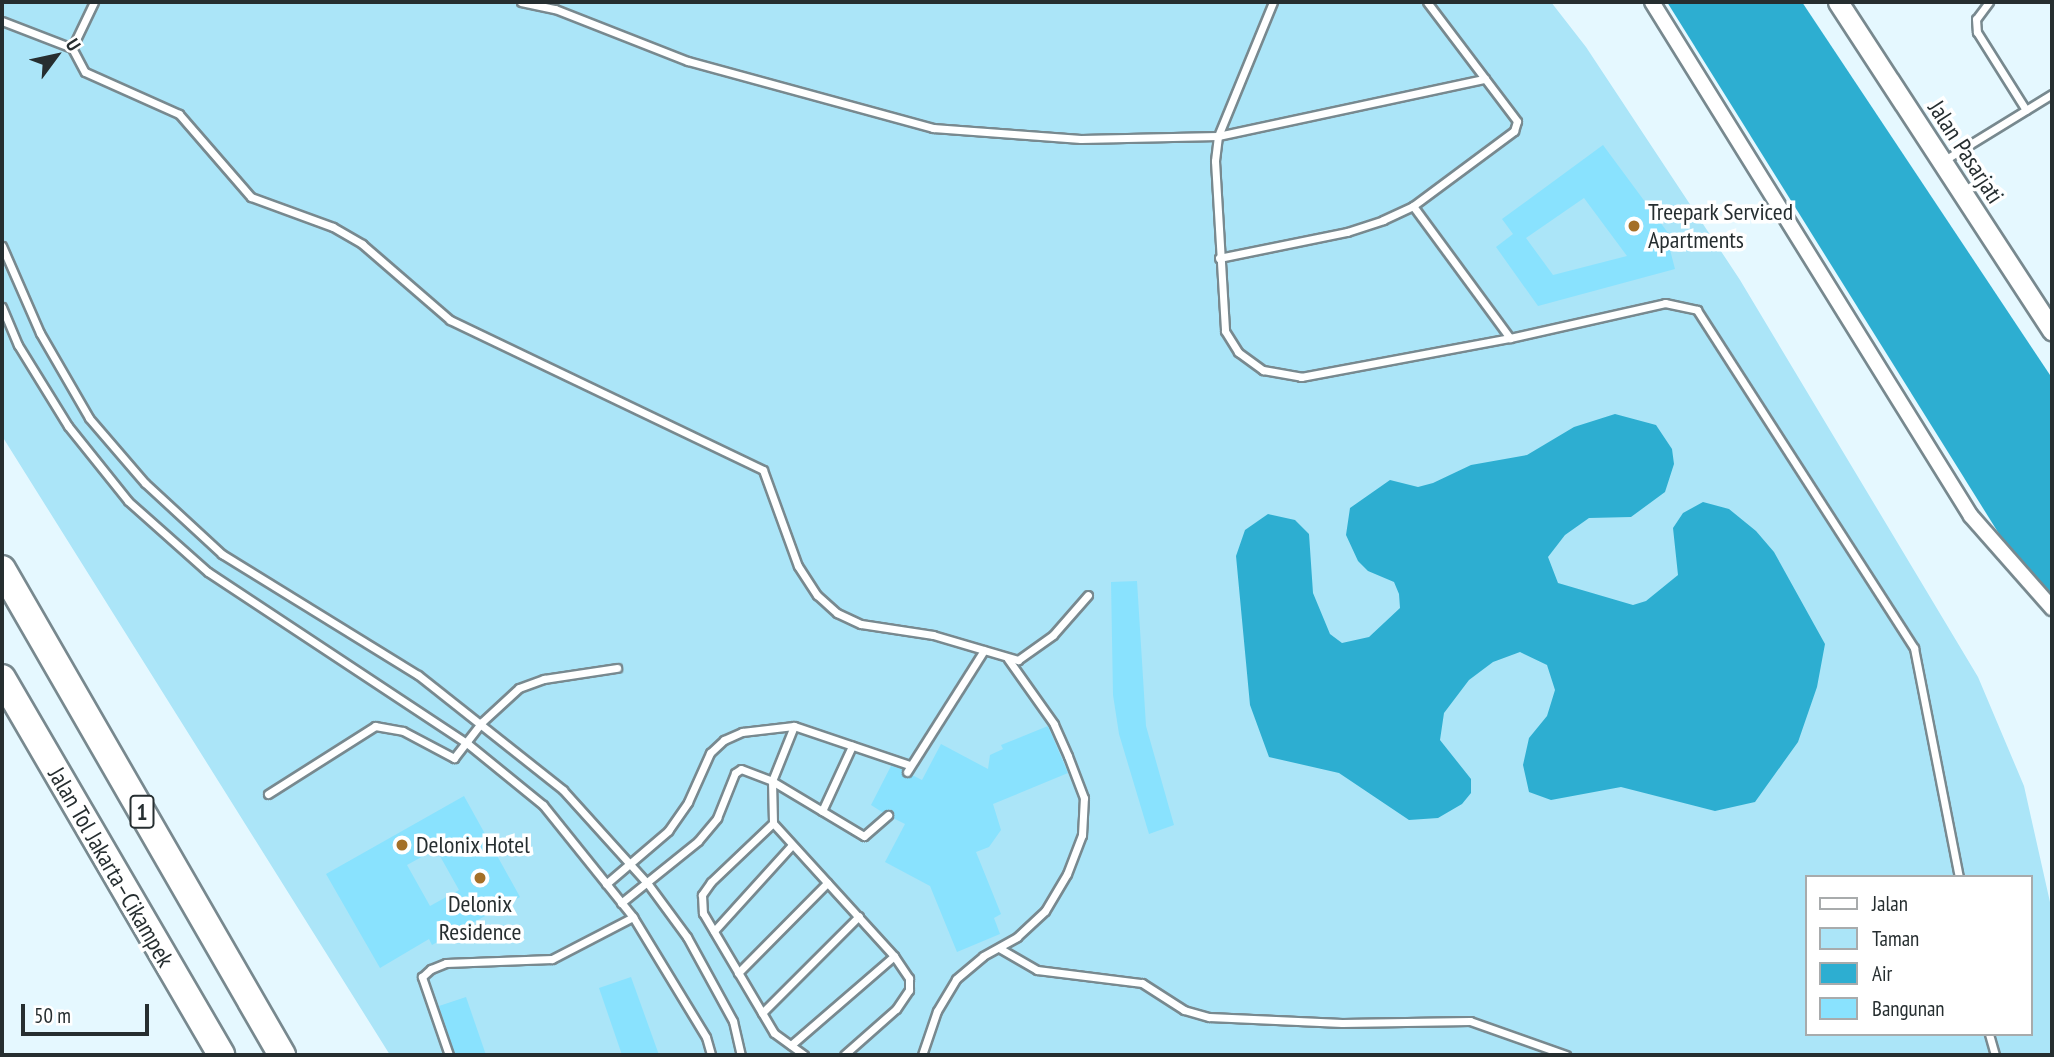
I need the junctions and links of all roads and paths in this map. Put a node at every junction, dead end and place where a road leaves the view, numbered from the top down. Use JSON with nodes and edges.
{"nodes":[{"id":1,"x":94,"y":2,"type":"edge"},
{"id":2,"x":520,"y":2,"type":"edge"},
{"id":3,"x":1273,"y":2,"type":"edge"},
{"id":4,"x":1427,"y":2,"type":"edge"},
{"id":5,"x":1652,"y":2,"type":"edge"},
{"id":6,"x":1838,"y":2,"type":"edge"},
{"id":7,"x":1989,"y":2,"type":"edge"},
{"id":8,"x":2,"y":21,"type":"edge"},
{"id":9,"x":72,"y":48,"type":"junction"},
{"id":10,"x":1485,"y":79,"type":"junction"},
{"id":11,"x":2052,"y":94,"type":"edge"},
{"id":12,"x":2026,"y":110,"type":"junction"},
{"id":13,"x":1218,"y":136,"type":"junction"},
{"id":14,"x":1943,"y":161,"type":"junction"},
{"id":15,"x":1413,"y":206,"type":"junction"},
{"id":16,"x":2,"y":246,"type":"edge"},
{"id":17,"x":1219,"y":258,"type":"junction"},
{"id":18,"x":2,"y":307,"type":"edge"},
{"id":19,"x":2052,"y":330,"type":"edge"},
{"id":20,"x":1510,"y":338,"type":"junction"},
{"id":21,"x":2,"y":569,"type":"edge"},
{"id":22,"x":1088,"y":595,"type":"dead end"},
{"id":23,"x":2052,"y":608,"type":"edge"},
{"id":24,"x":984,"y":650,"type":"junction"},
{"id":25,"x":1008,"y":659,"type":"junction"},
{"id":26,"x":617,"y":668,"type":"dead end"},
{"id":27,"x":2,"y":678,"type":"edge"},
{"id":28,"x":482,"y":722,"type":"junction"},
{"id":29,"x":794,"y":726,"type":"junction"},
{"id":30,"x":468,"y":744,"type":"junction"},
{"id":31,"x":852,"y":746,"type":"junction"},
{"id":32,"x":772,"y":781,"type":"junction"},
{"id":33,"x":268,"y":794,"type":"dead end"},
{"id":34,"x":822,"y":811,"type":"junction"},
{"id":35,"x":888,"y":815,"type":"dead end"},
{"id":36,"x":773,"y":822,"type":"junction"},
{"id":37,"x":792,"y":845,"type":"junction"},
{"id":38,"x":631,"y":865,"type":"junction"},
{"id":39,"x":1959,"y":875,"type":"edge"},
{"id":40,"x":827,"y":883,"type":"junction"},
{"id":41,"x":606,"y":884,"type":"junction"},
{"id":42,"x":648,"y":884,"type":"junction"},
{"id":43,"x":621,"y":903,"type":"junction"},
{"id":44,"x":859,"y":916,"type":"junction"},
{"id":45,"x":633,"y":917,"type":"junction"},
{"id":46,"x":714,"y":931,"type":"junction"},
{"id":47,"x":999,"y":948,"type":"junction"},
{"id":48,"x":894,"y":956,"type":"junction"},
{"id":49,"x":738,"y":973,"type":"junction"},
{"id":50,"x":762,"y":1013,"type":"junction"},
{"id":51,"x":1989,"y":1036,"type":"edge"},
{"id":52,"x":790,"y":1045,"type":"junction"},
{"id":53,"x":221,"y":1055,"type":"edge"},
{"id":54,"x":282,"y":1055,"type":"edge"},
{"id":55,"x":449,"y":1055,"type":"edge"},
{"id":56,"x":711,"y":1055,"type":"edge"},
{"id":57,"x":741,"y":1055,"type":"edge"},
{"id":58,"x":804,"y":1055,"type":"edge"},
{"id":59,"x":844,"y":1055,"type":"edge"},
{"id":60,"x":922,"y":1055,"type":"edge"},
{"id":61,"x":1566,"y":1055,"type":"edge"},
{"id":62,"x":1994,"y":1055,"type":"edge"}],
"edges":[{"from":1,"to":9,"type":"lane"},
{"from":2,"to":13,"type":"lane"},
{"from":3,"to":13,"type":"lane"},
{"from":4,"to":10,"type":"lane"},
{"from":5,"to":23,"type":"street"},
{"from":6,"to":14,"type":"main road","name":"Jalan Pasarjati"},
{"from":7,"to":12,"type":"lane"},
{"from":8,"to":9,"type":"lane"},
{"from":9,"to":24,"type":"lane"},
{"from":10,"to":13,"type":"lane"},
{"from":10,"to":15,"type":"lane"},
{"from":11,"to":12,"type":"lane"},
{"from":12,"to":14,"type":"lane"},
{"from":13,"to":17,"type":"lane"},
{"from":14,"to":19,"type":"main road","name":"Jalan Pasarjati"},
{"from":15,"to":17,"type":"lane"},
{"from":15,"to":20,"type":"lane"},
{"from":16,"to":28,"type":"lane"},
{"from":17,"to":20,"type":"lane"},
{"from":18,"to":30,"type":"lane"},
{"from":20,"to":39,"type":"lane"},
{"from":21,"to":54,"type":"highway","number":"1"},
{"from":22,"to":25,"type":"lane"},
{"from":24,"to":25,"type":"lane"},
{"from":24,"to":31,"type":"lane"},
{"from":25,"to":47,"type":"lane"},
{"from":26,"to":28,"type":"lane"},
{"from":27,"to":53,"type":"highway","name":"Jalan Tol Jakarta–Cikampek","number":"1"},
{"from":28,"to":30,"type":"lane"},
{"from":28,"to":38,"type":"lane"},
{"from":29,"to":31,"type":"lane"},
{"from":29,"to":32,"type":"lane"},
{"from":29,"to":38,"type":"lane"},
{"from":30,"to":33,"type":"lane"},
{"from":30,"to":41,"type":"lane"},
{"from":31,"to":34,"type":"lane"},
{"from":32,"to":34,"type":"lane"},
{"from":32,"to":36,"type":"lane"},
{"from":32,"to":42,"type":"lane"},
{"from":34,"to":35,"type":"lane"},
{"from":36,"to":37,"type":"lane"},
{"from":36,"to":46,"type":"lane"},
{"from":37,"to":40,"type":"lane"},
{"from":37,"to":46,"type":"lane"},
{"from":38,"to":41,"type":"lane"},
{"from":38,"to":42,"type":"lane"},
{"from":40,"to":44,"type":"lane"},
{"from":40,"to":49,"type":"lane"},
{"from":41,"to":43,"type":"lane"},
{"from":42,"to":43,"type":"lane"},
{"from":42,"to":57,"type":"lane"},
{"from":43,"to":45,"type":"lane"},
{"from":44,"to":48,"type":"lane"},
{"from":44,"to":50,"type":"lane"},
{"from":45,"to":55,"type":"lane"},
{"from":45,"to":56,"type":"lane"},
{"from":46,"to":49,"type":"lane"},
{"from":47,"to":60,"type":"lane"},
{"from":47,"to":61,"type":"lane"},
{"from":48,"to":52,"type":"lane"},
{"from":48,"to":59,"type":"lane"},
{"from":49,"to":50,"type":"lane"},
{"from":50,"to":52,"type":"lane"},
{"from":51,"to":62,"type":"lane"},
{"from":52,"to":58,"type":"lane"}]}
